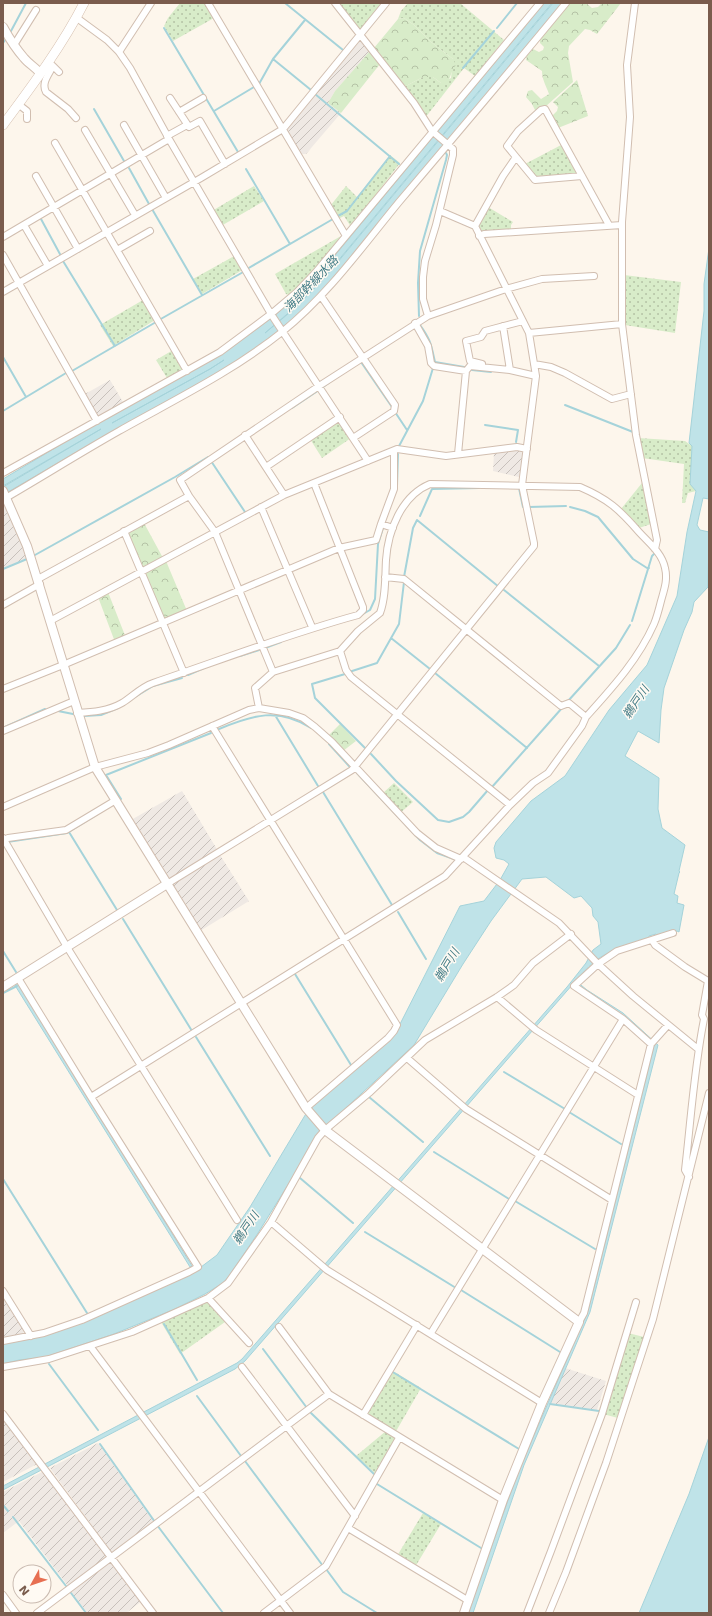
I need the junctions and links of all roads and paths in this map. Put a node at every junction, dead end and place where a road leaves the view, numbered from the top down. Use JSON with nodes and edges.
{"nodes":[{"id":1,"x":84,"y":3,"type":"edge"},
{"id":2,"x":151,"y":3,"type":"edge"},
{"id":3,"x":208,"y":3,"type":"edge"},
{"id":4,"x":334,"y":3,"type":"edge"},
{"id":5,"x":386,"y":3,"type":"edge"},
{"id":6,"x":540,"y":3,"type":"edge"},
{"id":7,"x":566,"y":3,"type":"edge"},
{"id":8,"x":635,"y":3,"type":"edge"},
{"id":9,"x":36,"y":10,"type":"dead end"},
{"id":10,"x":76,"y":18,"type":"junction"},
{"id":11,"x":4,"y":33,"type":"edge"},
{"id":12,"x":360,"y":35,"type":"junction"},
{"id":13,"x":14,"y":45,"type":"junction"},
{"id":14,"x":119,"y":52,"type":"junction"},
{"id":15,"x":51,"y":64,"type":"junction"},
{"id":16,"x":59,"y":72,"type":"dead end"},
{"id":17,"x":40,"y":73,"type":"junction"},
{"id":18,"x":170,"y":98,"type":"dead end"},
{"id":19,"x":203,"y":98,"type":"dead end"},
{"id":20,"x":18,"y":104,"type":"junction"},
{"id":21,"x":179,"y":112,"type":"junction"},
{"id":22,"x":76,"y":118,"type":"dead end"},
{"id":23,"x":27,"y":119,"type":"dead end"},
{"id":24,"x":3,"y":125,"type":"edge"},
{"id":25,"x":124,"y":125,"type":"dead end"},
{"id":26,"x":187,"y":125,"type":"junction"},
{"id":27,"x":283,"y":129,"type":"junction"},
{"id":28,"x":85,"y":130,"type":"dead end"},
{"id":29,"x":434,"y":132,"type":"junction"},
{"id":30,"x":168,"y":138,"type":"junction"},
{"id":31,"x":55,"y":143,"type":"dead end"},
{"id":32,"x":449,"y":145,"type":"junction"},
{"id":33,"x":142,"y":155,"type":"junction"},
{"id":34,"x":516,"y":157,"type":"junction"},
{"id":35,"x":225,"y":164,"type":"junction"},
{"id":36,"x":111,"y":174,"type":"junction"},
{"id":37,"x":36,"y":176,"type":"dead end"},
{"id":38,"x":582,"y":176,"type":"junction"},
{"id":39,"x":194,"y":182,"type":"junction"},
{"id":40,"x":82,"y":190,"type":"junction"},
{"id":41,"x":166,"y":198,"type":"junction"},
{"id":42,"x":53,"y":207,"type":"junction"},
{"id":43,"x":440,"y":211,"type":"junction"},
{"id":44,"x":135,"y":215,"type":"junction"},
{"id":45,"x":24,"y":225,"type":"junction"},
{"id":46,"x":609,"y":225,"type":"junction"},
{"id":47,"x":622,"y":225,"type":"junction"},
{"id":48,"x":475,"y":226,"type":"junction"},
{"id":49,"x":150,"y":231,"type":"dead end"},
{"id":50,"x":106,"y":232,"type":"junction"},
{"id":51,"x":346,"y":236,"type":"junction"},
{"id":52,"x":479,"y":236,"type":"junction"},
{"id":53,"x":3,"y":237,"type":"edge"},
{"id":54,"x":78,"y":249,"type":"junction"},
{"id":55,"x":117,"y":250,"type":"junction"},
{"id":56,"x":3,"y":257,"type":"edge"},
{"id":57,"x":48,"y":266,"type":"junction"},
{"id":58,"x":594,"y":276,"type":"dead end"},
{"id":59,"x":19,"y":283,"type":"junction"},
{"id":60,"x":506,"y":289,"type":"junction"},
{"id":61,"x":3,"y":292,"type":"edge"},
{"id":62,"x":321,"y":296,"type":"junction"},
{"id":63,"x":272,"y":315,"type":"junction"},
{"id":64,"x":428,"y":316,"type":"junction"},
{"id":65,"x":523,"y":321,"type":"junction"},
{"id":66,"x":415,"y":324,"type":"junction"},
{"id":67,"x":622,"y":324,"type":"junction"},
{"id":68,"x":503,"y":326,"type":"junction"},
{"id":69,"x":283,"y":331,"type":"junction"},
{"id":70,"x":528,"y":333,"type":"junction"},
{"id":71,"x":363,"y":357,"type":"junction"},
{"id":72,"x":534,"y":364,"type":"junction"},
{"id":73,"x":187,"y":370,"type":"junction"},
{"id":74,"x":508,"y":370,"type":"junction"},
{"id":75,"x":466,"y":371,"type":"junction"},
{"id":76,"x":536,"y":376,"type":"junction"},
{"id":77,"x":319,"y":386,"type":"junction"},
{"id":78,"x":631,"y":394,"type":"junction"},
{"id":79,"x":340,"y":417,"type":"junction"},
{"id":80,"x":97,"y":421,"type":"junction"},
{"id":81,"x":245,"y":435,"type":"junction"},
{"id":82,"x":353,"y":438,"type":"junction"},
{"id":83,"x":527,"y":448,"type":"junction"},
{"id":84,"x":394,"y":451,"type":"junction"},
{"id":85,"x":458,"y":454,"type":"junction"},
{"id":86,"x":368,"y":461,"type":"junction"},
{"id":87,"x":266,"y":467,"type":"junction"},
{"id":88,"x":3,"y":474,"type":"edge"},
{"id":89,"x":314,"y":483,"type":"junction"},
{"id":90,"x":522,"y":485,"type":"junction"},
{"id":91,"x":284,"y":495,"type":"junction"},
{"id":92,"x":5,"y":496,"type":"edge"},
{"id":93,"x":189,"y":496,"type":"junction"},
{"id":94,"x":261,"y":508,"type":"junction"},
{"id":95,"x":382,"y":524,"type":"junction"},
{"id":96,"x":393,"y":528,"type":"junction"},
{"id":97,"x":124,"y":531,"type":"junction"},
{"id":98,"x":215,"y":532,"type":"junction"},
{"id":99,"x":340,"y":548,"type":"junction"},
{"id":100,"x":655,"y":549,"type":"junction"},
{"id":101,"x":288,"y":570,"type":"junction"},
{"id":102,"x":141,"y":572,"type":"junction"},
{"id":103,"x":385,"y":577,"type":"junction"},
{"id":104,"x":39,"y":582,"type":"junction"},
{"id":105,"x":240,"y":591,"type":"junction"},
{"id":106,"x":3,"y":605,"type":"edge"},
{"id":107,"x":50,"y":621,"type":"junction"},
{"id":108,"x":163,"y":624,"type":"junction"},
{"id":109,"x":312,"y":627,"type":"junction"},
{"id":110,"x":466,"y":630,"type":"junction"},
{"id":111,"x":261,"y":645,"type":"junction"},
{"id":112,"x":340,"y":651,"type":"junction"},
{"id":113,"x":63,"y":665,"type":"junction"},
{"id":114,"x":273,"y":672,"type":"junction"},
{"id":115,"x":184,"y":674,"type":"junction"},
{"id":116,"x":3,"y":689,"type":"edge"},
{"id":117,"x":74,"y":701,"type":"junction"},
{"id":118,"x":259,"y":708,"type":"junction"},
{"id":119,"x":77,"y":713,"type":"junction"},
{"id":120,"x":397,"y":714,"type":"junction"},
{"id":121,"x":586,"y":717,"type":"junction"},
{"id":122,"x":212,"y":726,"type":"junction"},
{"id":123,"x":3,"y":731,"type":"edge"},
{"id":124,"x":355,"y":766,"type":"junction"},
{"id":125,"x":95,"y":767,"type":"junction"},
{"id":126,"x":116,"y":800,"type":"junction"},
{"id":127,"x":510,"y":805,"type":"junction"},
{"id":128,"x":3,"y":807,"type":"edge"},
{"id":129,"x":270,"y":820,"type":"junction"},
{"id":130,"x":4,"y":840,"type":"edge"},
{"id":131,"x":462,"y":858,"type":"junction"},
{"id":132,"x":167,"y":884,"type":"junction"},
{"id":133,"x":673,"y":933,"type":"dead end"},
{"id":134,"x":571,"y":934,"type":"junction"},
{"id":135,"x":344,"y":940,"type":"junction"},
{"id":136,"x":652,"y":940,"type":"junction"},
{"id":137,"x":67,"y":947,"type":"junction"},
{"id":138,"x":598,"y":964,"type":"junction"},
{"id":139,"x":18,"y":978,"type":"junction"},
{"id":140,"x":3,"y":987,"type":"edge"},
{"id":141,"x":497,"y":997,"type":"junction"},
{"id":142,"x":242,"y":1003,"type":"junction"},
{"id":143,"x":623,"y":1019,"type":"junction"},
{"id":144,"x":668,"y":1025,"type":"junction"},
{"id":145,"x":653,"y":1042,"type":"junction"},
{"id":146,"x":698,"y":1049,"type":"junction"},
{"id":147,"x":407,"y":1058,"type":"junction"},
{"id":148,"x":142,"y":1066,"type":"junction"},
{"id":149,"x":594,"y":1066,"type":"junction"},
{"id":150,"x":709,"y":1093,"type":"edge"},
{"id":151,"x":638,"y":1095,"type":"junction"},
{"id":152,"x":91,"y":1097,"type":"junction"},
{"id":153,"x":306,"y":1108,"type":"junction"},
{"id":154,"x":324,"y":1130,"type":"junction"},
{"id":155,"x":540,"y":1155,"type":"junction"},
{"id":156,"x":689,"y":1177,"type":"junction"},
{"id":157,"x":612,"y":1200,"type":"junction"},
{"id":158,"x":237,"y":1220,"type":"dead end"},
{"id":159,"x":271,"y":1222,"type":"junction"},
{"id":160,"x":482,"y":1250,"type":"junction"},
{"id":161,"x":3,"y":1291,"type":"edge"},
{"id":162,"x":208,"y":1298,"type":"junction"},
{"id":163,"x":636,"y":1302,"type":"dead end"},
{"id":164,"x":579,"y":1322,"type":"junction"},
{"id":165,"x":417,"y":1325,"type":"junction"},
{"id":166,"x":279,"y":1327,"type":"dead end"},
{"id":167,"x":431,"y":1333,"type":"junction"},
{"id":168,"x":31,"y":1336,"type":"junction"},
{"id":169,"x":3,"y":1341,"type":"edge"},
{"id":170,"x":249,"y":1343,"type":"dead end"},
{"id":171,"x":90,"y":1346,"type":"junction"},
{"id":172,"x":3,"y":1367,"type":"edge"},
{"id":173,"x":242,"y":1367,"type":"dead end"},
{"id":174,"x":329,"y":1394,"type":"junction"},
{"id":175,"x":542,"y":1403,"type":"junction"},
{"id":176,"x":3,"y":1414,"type":"edge"},
{"id":177,"x":363,"y":1415,"type":"junction"},
{"id":178,"x":286,"y":1426,"type":"junction"},
{"id":179,"x":399,"y":1438,"type":"junction"},
{"id":180,"x":199,"y":1491,"type":"junction"},
{"id":181,"x":503,"y":1500,"type":"junction"},
{"id":182,"x":354,"y":1516,"type":"junction"},
{"id":183,"x":348,"y":1528,"type":"junction"},
{"id":184,"x":111,"y":1557,"type":"junction"},
{"id":185,"x":3,"y":1595,"type":"edge"},
{"id":186,"x":281,"y":1600,"type":"junction"},
{"id":187,"x":469,"y":1601,"type":"junction"},
{"id":188,"x":16,"y":1613,"type":"edge"},
{"id":189,"x":37,"y":1613,"type":"edge"},
{"id":190,"x":153,"y":1613,"type":"edge"},
{"id":191,"x":264,"y":1613,"type":"edge"},
{"id":192,"x":290,"y":1613,"type":"edge"},
{"id":193,"x":464,"y":1613,"type":"edge"},
{"id":194,"x":527,"y":1613,"type":"edge"},
{"id":195,"x":549,"y":1613,"type":"edge"}],
"edges":[{"from":1,"to":10,"type":"main road"},
{"from":2,"to":14,"type":"street"},
{"from":3,"to":27,"type":"street"},
{"from":4,"to":12,"type":"street"},
{"from":5,"to":12,"type":"street"},
{"from":6,"to":29,"type":"street"},
{"from":7,"to":32,"type":"street"},
{"from":8,"to":47,"type":"street"},
{"from":9,"to":13,"type":"street"},
{"from":10,"to":14,"type":"street"},
{"from":10,"to":15,"type":"main road"},
{"from":11,"to":13,"type":"street"},
{"from":12,"to":27,"type":"street"},
{"from":12,"to":29,"type":"street"},
{"from":13,"to":17,"type":"street"},
{"from":14,"to":30,"type":"street"},
{"from":15,"to":16,"type":"street"},
{"from":15,"to":17,"type":"main road"},
{"from":15,"to":22,"type":"street"},
{"from":17,"to":20,"type":"main road"},
{"from":18,"to":21,"type":"street"},
{"from":19,"to":21,"type":"street"},
{"from":20,"to":23,"type":"street"},
{"from":20,"to":24,"type":"main road"},
{"from":21,"to":26,"type":"street"},
{"from":25,"to":33,"type":"street"},
{"from":26,"to":30,"type":"street"},
{"from":26,"to":35,"type":"street"},
{"from":27,"to":35,"type":"street"},
{"from":27,"to":51,"type":"street"},
{"from":28,"to":36,"type":"street"},
{"from":29,"to":32,"type":"street"},
{"from":29,"to":51,"type":"street"},
{"from":30,"to":33,"type":"street"},
{"from":30,"to":39,"type":"street"},
{"from":31,"to":40,"type":"street"},
{"from":32,"to":43,"type":"street"},
{"from":32,"to":62,"type":"street"},
{"from":33,"to":36,"type":"street"},
{"from":33,"to":41,"type":"street"},
{"from":34,"to":38,"type":"street"},
{"from":34,"to":38,"type":"street"},
{"from":34,"to":48,"type":"street"},
{"from":35,"to":39,"type":"street"},
{"from":36,"to":40,"type":"street"},
{"from":36,"to":44,"type":"street"},
{"from":37,"to":42,"type":"street"},
{"from":38,"to":46,"type":"street"},
{"from":39,"to":41,"type":"street"},
{"from":39,"to":63,"type":"street"},
{"from":40,"to":42,"type":"street"},
{"from":40,"to":50,"type":"street"},
{"from":41,"to":44,"type":"street"},
{"from":42,"to":45,"type":"street"},
{"from":42,"to":54,"type":"street"},
{"from":43,"to":48,"type":"street"},
{"from":43,"to":64,"type":"street"},
{"from":44,"to":50,"type":"street"},
{"from":45,"to":53,"type":"street"},
{"from":45,"to":57,"type":"street"},
{"from":46,"to":47,"type":"street"},
{"from":46,"to":52,"type":"street"},
{"from":47,"to":67,"type":"street"},
{"from":48,"to":52,"type":"street"},
{"from":49,"to":55,"type":"street"},
{"from":50,"to":54,"type":"street"},
{"from":50,"to":55,"type":"street"},
{"from":51,"to":63,"type":"street"},
{"from":52,"to":60,"type":"street"},
{"from":54,"to":57,"type":"street"},
{"from":55,"to":73,"type":"street"},
{"from":56,"to":59,"type":"street"},
{"from":57,"to":59,"type":"street"},
{"from":58,"to":60,"type":"street"},
{"from":59,"to":61,"type":"street"},
{"from":59,"to":80,"type":"street"},
{"from":60,"to":64,"type":"street"},
{"from":60,"to":65,"type":"street"},
{"from":62,"to":69,"type":"street"},
{"from":62,"to":71,"type":"street"},
{"from":63,"to":69,"type":"street"},
{"from":63,"to":73,"type":"street"},
{"from":64,"to":66,"type":"street"},
{"from":65,"to":68,"type":"street"},
{"from":65,"to":70,"type":"street"},
{"from":66,"to":71,"type":"street"},
{"from":66,"to":75,"type":"street"},
{"from":67,"to":70,"type":"street"},
{"from":67,"to":78,"type":"street"},
{"from":68,"to":74,"type":"street"},
{"from":68,"to":74,"type":"street"},
{"from":69,"to":77,"type":"street"},
{"from":69,"to":92,"type":"street"},
{"from":70,"to":72,"type":"street"},
{"from":71,"to":77,"type":"street"},
{"from":71,"to":82,"type":"street"},
{"from":72,"to":76,"type":"street"},
{"from":72,"to":78,"type":"street"},
{"from":73,"to":80,"type":"street"},
{"from":74,"to":75,"type":"street"},
{"from":74,"to":76,"type":"street"},
{"from":75,"to":85,"type":"street"},
{"from":76,"to":83,"type":"street"},
{"from":77,"to":79,"type":"street"},
{"from":77,"to":81,"type":"street"},
{"from":78,"to":100,"type":"street"},
{"from":79,"to":82,"type":"street"},
{"from":79,"to":87,"type":"street"},
{"from":80,"to":88,"type":"street"},
{"from":81,"to":87,"type":"street"},
{"from":81,"to":93,"type":"street"},
{"from":82,"to":86,"type":"street"},
{"from":83,"to":85,"type":"street"},
{"from":83,"to":90,"type":"street"},
{"from":84,"to":85,"type":"street"},
{"from":84,"to":86,"type":"street"},
{"from":84,"to":95,"type":"street"},
{"from":86,"to":89,"type":"street"},
{"from":87,"to":91,"type":"street"},
{"from":89,"to":91,"type":"street"},
{"from":89,"to":99,"type":"street"},
{"from":90,"to":96,"type":"street"},
{"from":90,"to":100,"type":"street"},
{"from":90,"to":110,"type":"street"},
{"from":91,"to":94,"type":"street"},
{"from":92,"to":104,"type":"street"},
{"from":93,"to":97,"type":"street"},
{"from":93,"to":98,"type":"street"},
{"from":94,"to":98,"type":"street"},
{"from":94,"to":101,"type":"street"},
{"from":95,"to":96,"type":"street"},
{"from":95,"to":99,"type":"street"},
{"from":96,"to":103,"type":"street"},
{"from":97,"to":102,"type":"street"},
{"from":97,"to":104,"type":"street"},
{"from":98,"to":102,"type":"street"},
{"from":98,"to":105,"type":"street"},
{"from":99,"to":101,"type":"street"},
{"from":99,"to":109,"type":"street"},
{"from":100,"to":121,"type":"street"},
{"from":101,"to":105,"type":"street"},
{"from":101,"to":109,"type":"street"},
{"from":102,"to":107,"type":"street"},
{"from":102,"to":108,"type":"street"},
{"from":103,"to":110,"type":"street"},
{"from":103,"to":112,"type":"street"},
{"from":104,"to":106,"type":"street"},
{"from":104,"to":107,"type":"street"},
{"from":105,"to":108,"type":"street"},
{"from":105,"to":111,"type":"street"},
{"from":107,"to":113,"type":"street"},
{"from":108,"to":113,"type":"street"},
{"from":108,"to":115,"type":"street"},
{"from":109,"to":111,"type":"street"},
{"from":110,"to":120,"type":"street"},
{"from":110,"to":121,"type":"street"},
{"from":111,"to":114,"type":"street"},
{"from":111,"to":115,"type":"street"},
{"from":112,"to":114,"type":"street"},
{"from":112,"to":120,"type":"street"},
{"from":113,"to":116,"type":"street"},
{"from":113,"to":117,"type":"street"},
{"from":114,"to":118,"type":"street"},
{"from":115,"to":119,"type":"street"},
{"from":117,"to":119,"type":"street"},
{"from":117,"to":123,"type":"street"},
{"from":118,"to":122,"type":"street"},
{"from":118,"to":124,"type":"street"},
{"from":119,"to":125,"type":"street"},
{"from":120,"to":124,"type":"street"},
{"from":120,"to":127,"type":"street"},
{"from":121,"to":127,"type":"street"},
{"from":122,"to":125,"type":"street"},
{"from":122,"to":129,"type":"street"},
{"from":124,"to":129,"type":"street"},
{"from":124,"to":131,"type":"street"},
{"from":125,"to":126,"type":"street"},
{"from":125,"to":128,"type":"street"},
{"from":126,"to":130,"type":"street"},
{"from":126,"to":132,"type":"street"},
{"from":127,"to":131,"type":"street"},
{"from":129,"to":132,"type":"street"},
{"from":129,"to":135,"type":"street"},
{"from":130,"to":137,"type":"street"},
{"from":131,"to":134,"type":"street"},
{"from":131,"to":135,"type":"street"},
{"from":132,"to":137,"type":"street"},
{"from":132,"to":142,"type":"street"},
{"from":133,"to":136,"type":"street"},
{"from":134,"to":138,"type":"street"},
{"from":134,"to":141,"type":"street"},
{"from":135,"to":142,"type":"street"},
{"from":135,"to":153,"type":"street"},
{"from":136,"to":138,"type":"street"},
{"from":136,"to":146,"type":"street"},
{"from":137,"to":139,"type":"street"},
{"from":137,"to":148,"type":"street"},
{"from":138,"to":143,"type":"street"},
{"from":138,"to":144,"type":"street"},
{"from":139,"to":140,"type":"street"},
{"from":139,"to":152,"type":"street"},
{"from":141,"to":147,"type":"street"},
{"from":141,"to":149,"type":"street"},
{"from":142,"to":148,"type":"street"},
{"from":142,"to":153,"type":"street"},
{"from":143,"to":145,"type":"street"},
{"from":143,"to":149,"type":"street"},
{"from":144,"to":145,"type":"street"},
{"from":144,"to":146,"type":"street"},
{"from":145,"to":151,"type":"street"},
{"from":146,"to":156,"type":"street"},
{"from":147,"to":154,"type":"street"},
{"from":147,"to":155,"type":"street"},
{"from":148,"to":152,"type":"street"},
{"from":148,"to":158,"type":"street"},
{"from":149,"to":151,"type":"street"},
{"from":149,"to":155,"type":"street"},
{"from":150,"to":156,"type":"street"},
{"from":151,"to":157,"type":"street"},
{"from":152,"to":168,"type":"street"},
{"from":153,"to":154,"type":"street"},
{"from":154,"to":159,"type":"street"},
{"from":154,"to":160,"type":"street"},
{"from":155,"to":157,"type":"street"},
{"from":155,"to":160,"type":"street"},
{"from":156,"to":195,"type":"street"},
{"from":157,"to":164,"type":"street"},
{"from":159,"to":162,"type":"street"},
{"from":159,"to":165,"type":"street"},
{"from":160,"to":164,"type":"street"},
{"from":160,"to":167,"type":"street"},
{"from":161,"to":168,"type":"street"},
{"from":162,"to":170,"type":"street"},
{"from":162,"to":171,"type":"street"},
{"from":163,"to":194,"type":"street"},
{"from":164,"to":175,"type":"street"},
{"from":165,"to":167,"type":"street"},
{"from":165,"to":177,"type":"street"},
{"from":166,"to":174,"type":"street"},
{"from":167,"to":175,"type":"street"},
{"from":168,"to":169,"type":"street"},
{"from":171,"to":172,"type":"street"},
{"from":171,"to":180,"type":"street"},
{"from":173,"to":178,"type":"street"},
{"from":174,"to":177,"type":"street"},
{"from":174,"to":178,"type":"street"},
{"from":175,"to":181,"type":"street"},
{"from":176,"to":184,"type":"street"},
{"from":177,"to":179,"type":"street"},
{"from":178,"to":180,"type":"street"},
{"from":178,"to":182,"type":"street"},
{"from":179,"to":181,"type":"street"},
{"from":179,"to":182,"type":"street"},
{"from":180,"to":184,"type":"street"},
{"from":180,"to":186,"type":"street"},
{"from":181,"to":187,"type":"street"},
{"from":182,"to":183,"type":"street"},
{"from":183,"to":186,"type":"street"},
{"from":183,"to":187,"type":"street"},
{"from":184,"to":189,"type":"street"},
{"from":184,"to":190,"type":"street"},
{"from":185,"to":188,"type":"street"},
{"from":186,"to":191,"type":"street"},
{"from":186,"to":192,"type":"street"},
{"from":187,"to":193,"type":"street"}]}
